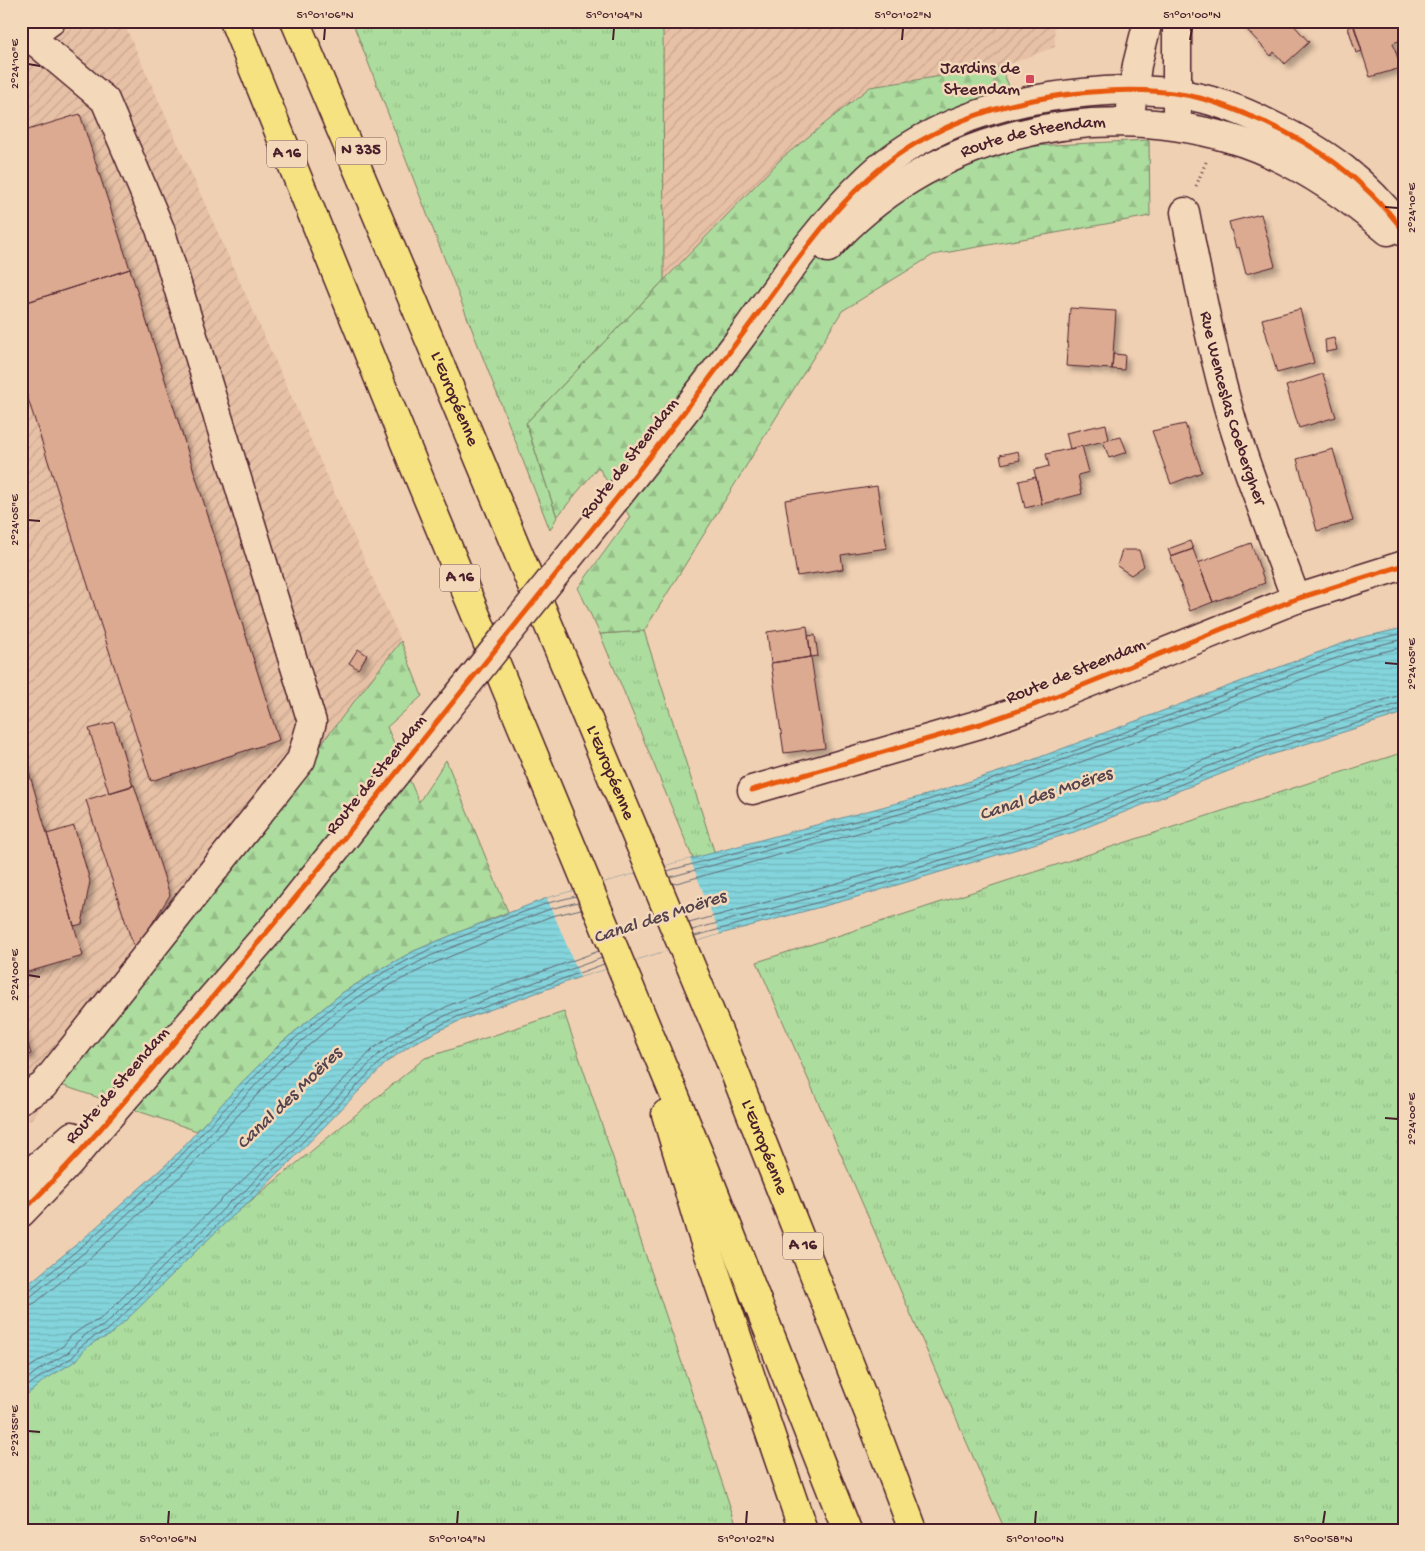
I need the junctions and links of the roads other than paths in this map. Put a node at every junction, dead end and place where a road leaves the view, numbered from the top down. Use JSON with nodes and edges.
{"nodes":[{"id":1,"x":234,"y":21,"type":"edge"},
{"id":2,"x":295,"y":21,"type":"edge"},
{"id":3,"x":316,"y":21,"type":"edge"},
{"id":4,"x":1148,"y":21,"type":"edge"},
{"id":5,"x":1177,"y":21,"type":"edge"},
{"id":6,"x":34,"y":34,"type":"edge"},
{"id":7,"x":1133,"y":90,"type":"junction"},
{"id":8,"x":1177,"y":94,"type":"junction"},
{"id":9,"x":1130,"y":122,"type":"junction"},
{"id":10,"x":1178,"y":126,"type":"junction"},
{"id":11,"x":1185,"y":212,"type":"road end"},
{"id":12,"x":1404,"y":231,"type":"edge"},
{"id":13,"x":1404,"y":247,"type":"edge"},
{"id":14,"x":405,"y":281,"type":"junction"},
{"id":15,"x":716,"y":371,"type":"junction"},
{"id":16,"x":1404,"y":565,"type":"edge"},
{"id":17,"x":1296,"y":599,"type":"junction"},
{"id":18,"x":752,"y":790,"type":"dead end"},
{"id":19,"x":625,"y":978,"type":"junction"},
{"id":20,"x":172,"y":1046,"type":"junction"},
{"id":21,"x":21,"y":1099,"type":"edge"},
{"id":22,"x":21,"y":1181,"type":"edge"},
{"id":23,"x":21,"y":1213,"type":"edge"},
{"id":24,"x":803,"y":1530,"type":"edge"},
{"id":25,"x":847,"y":1530,"type":"edge"},
{"id":26,"x":913,"y":1530,"type":"edge"}],
"edges":[{"from":1,"to":19,"type":"highway","number":"A 16"},
{"from":2,"to":14,"type":"highway","name":"L'Européenne","number":"A 16"},
{"from":3,"to":14,"type":"highway","number":"N 335"},
{"from":4,"to":7,"type":"street"},
{"from":5,"to":8,"type":"street"},
{"from":6,"to":21,"type":"street"},
{"from":7,"to":8,"type":"street","name":"Route de Steendam"},
{"from":7,"to":9,"type":"street"},
{"from":7,"to":15,"type":"street","name":"Route de Steendam"},
{"from":8,"to":10,"type":"street"},
{"from":8,"to":12,"type":"street","name":"Route de Steendam"},
{"from":9,"to":10,"type":"street","name":"Route de Steendam"},
{"from":9,"to":15,"type":"street","name":"Route de Steendam"},
{"from":10,"to":13,"type":"street","name":"Route de Steendam"},
{"from":11,"to":17,"type":"street","name":"Rue Wenceslas Coebergher"},
{"from":14,"to":26,"type":"highway","name":"L'Européenne","number":"A 16"},
{"from":15,"to":20,"type":"street","name":"Route de Steendam","bridge":true},
{"from":16,"to":17,"type":"street","name":"Route de Steendam"},
{"from":17,"to":18,"type":"street","name":"Route de Steendam"},
{"from":19,"to":24,"type":"highway"},
{"from":19,"to":25,"type":"highway","number":"A 16"},
{"from":20,"to":22,"type":"street","name":"Route de Steendam"},
{"from":20,"to":23,"type":"street","name":"Route de Steendam"}]}
